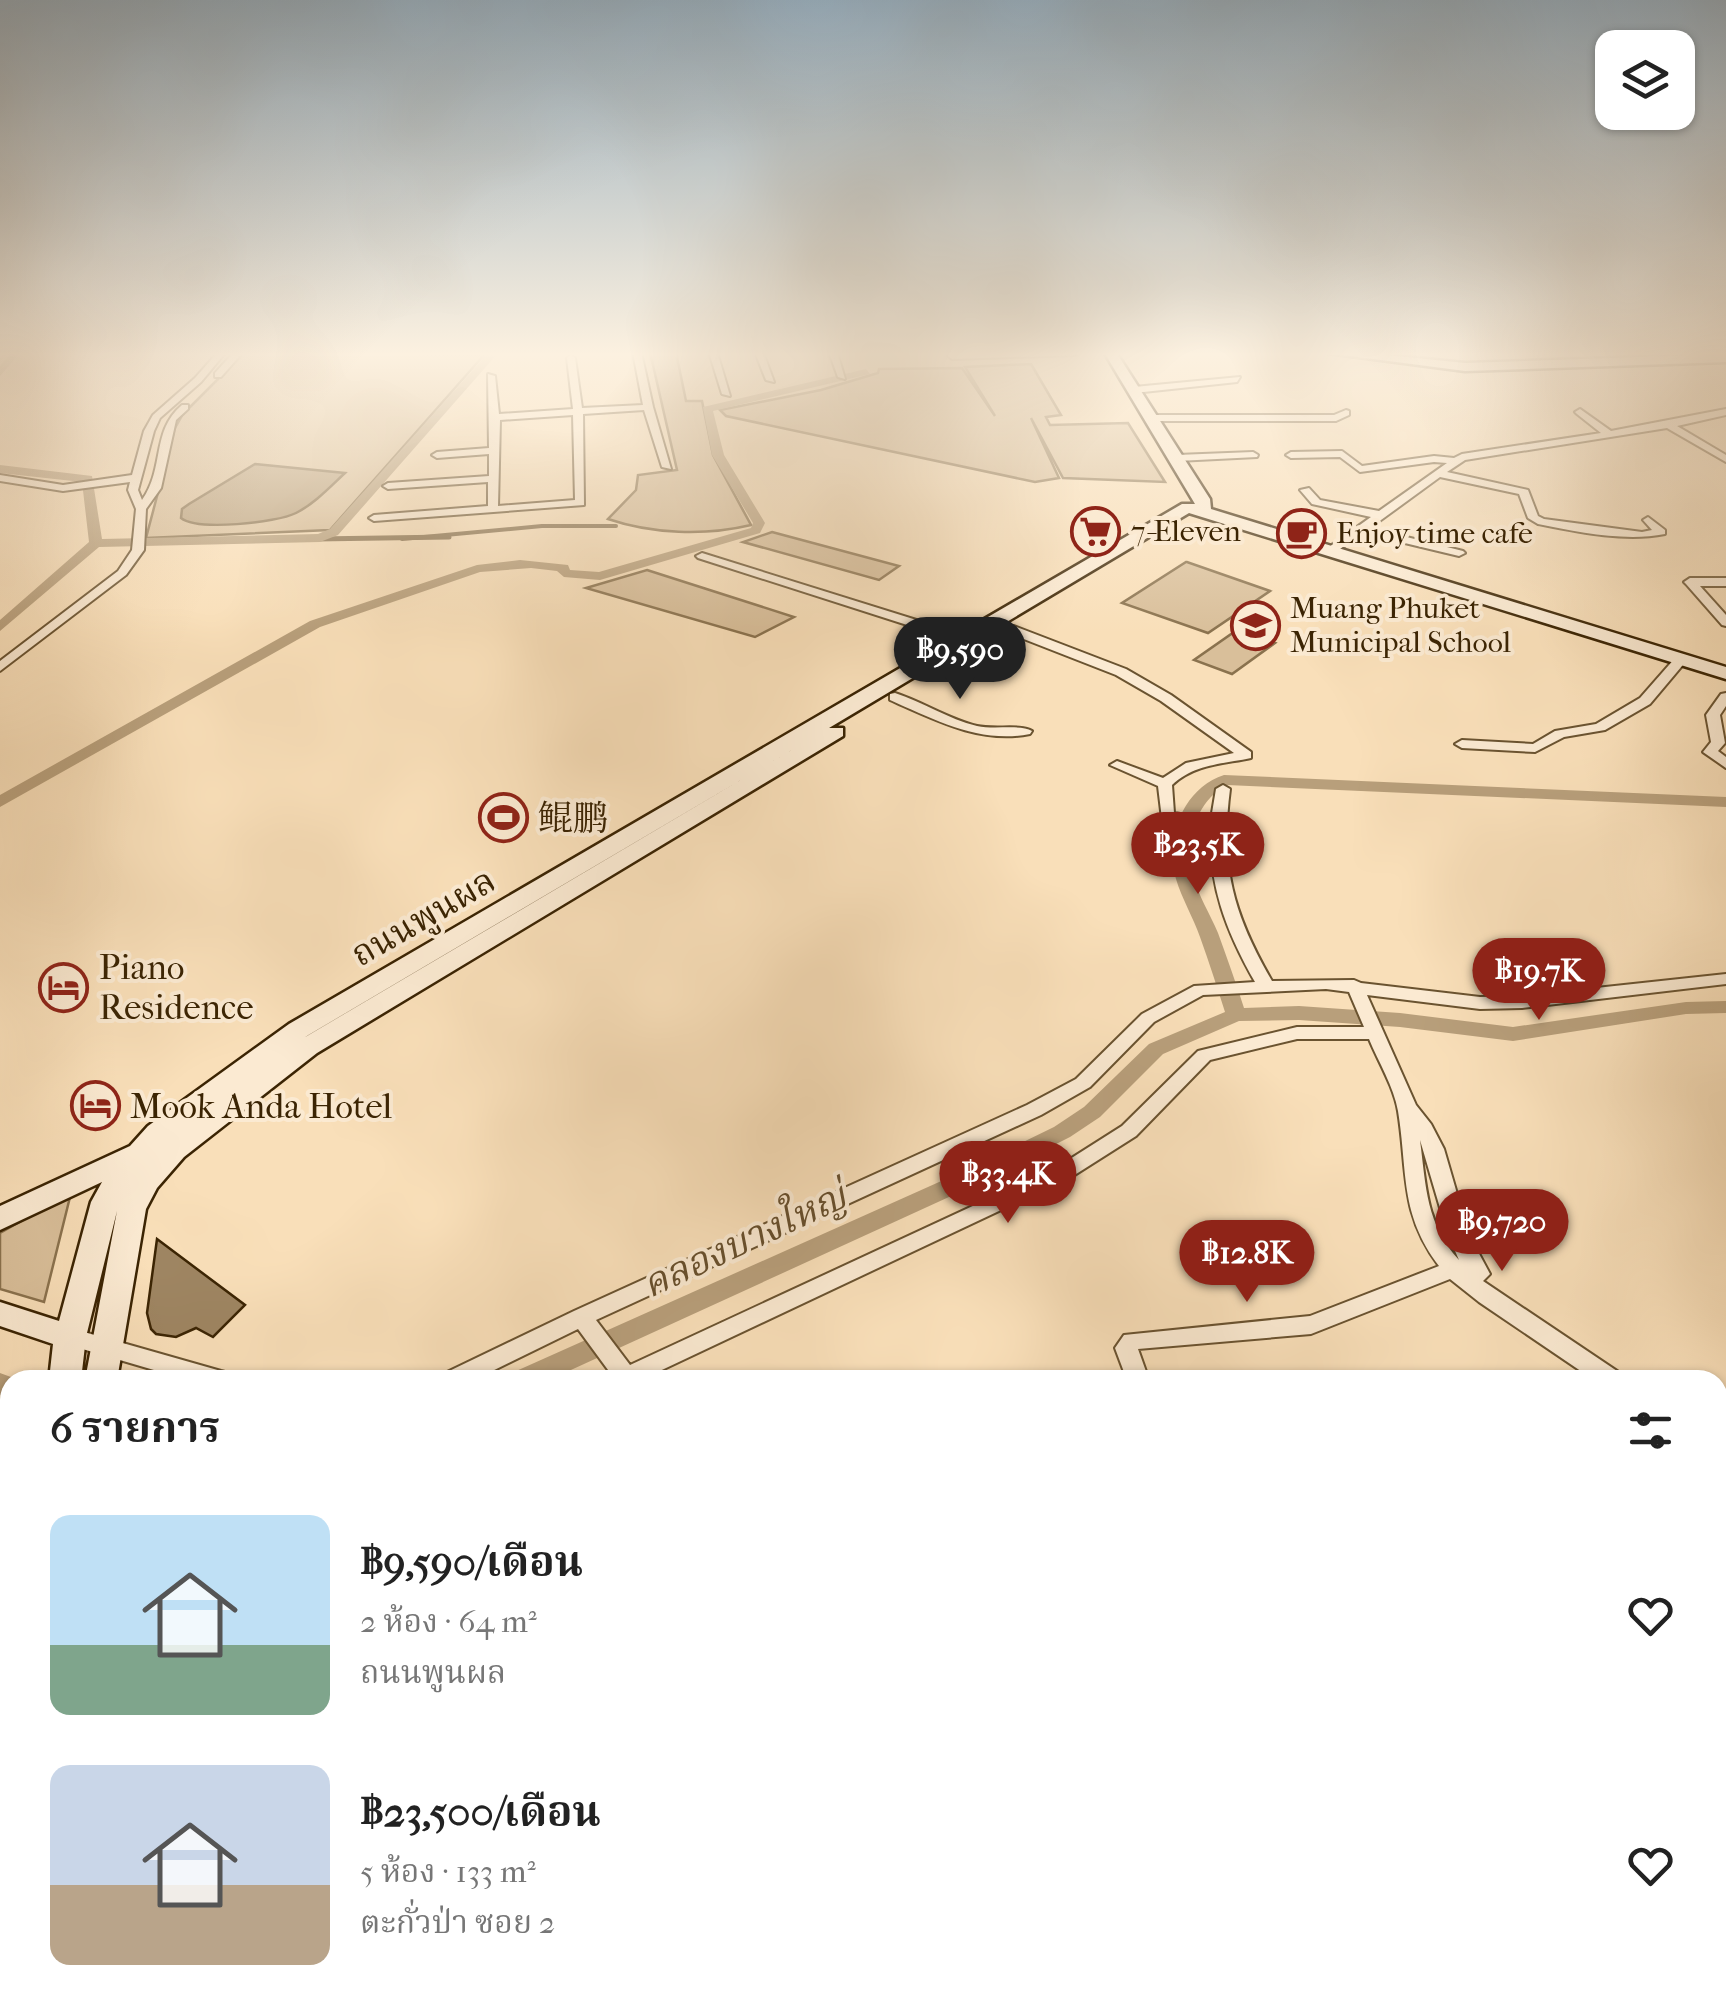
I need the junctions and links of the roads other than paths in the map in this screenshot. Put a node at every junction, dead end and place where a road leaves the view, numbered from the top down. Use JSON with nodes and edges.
{"nodes":[{"id":1,"x":147,"y":446,"type":"edge"},
{"id":2,"x":166,"y":446,"type":"edge"},
{"id":3,"x":494,"y":446,"type":"edge"},
{"id":4,"x":579,"y":446,"type":"edge"},
{"id":5,"x":660,"y":446,"type":"edge"},
{"id":6,"x":1155,"y":446,"type":"edge"},
{"id":7,"x":1170,"y":446,"type":"edge"},
{"id":8,"x":1527,"y":446,"type":"edge"},
{"id":9,"x":1704,"y":446,"type":"edge"},
{"id":10,"x":494,"y":451,"type":"junction"},
{"id":11,"x":437,"y":455,"type":"dead end"},
{"id":12,"x":1253,"y":455,"type":"dead end"},
{"id":13,"x":1292,"y":455,"type":"dead end"},
{"id":14,"x":1178,"y":458,"type":"junction"},
{"id":15,"x":1726,"y":459,"type":"edge"},
{"id":16,"x":1456,"y":461,"type":"junction"},
{"id":17,"x":667,"y":467,"type":"dead end"},
{"id":18,"x":1440,"y":474,"type":"junction"},
{"id":19,"x":0,"y":478,"type":"edge"},
{"id":20,"x":136,"y":478,"type":"junction"},
{"id":21,"x":494,"y":480,"type":"junction"},
{"id":22,"x":388,"y":486,"type":"dead end"},
{"id":23,"x":1304,"y":490,"type":"dead end"},
{"id":24,"x":1195,"y":508,"type":"junction"},
{"id":25,"x":141,"y":509,"type":"junction"},
{"id":26,"x":493,"y":510,"type":"junction"},
{"id":27,"x":1380,"y":515,"type":"junction"},
{"id":28,"x":374,"y":518,"type":"dead end"},
{"id":29,"x":1648,"y":520,"type":"dead end"},
{"id":30,"x":1361,"y":529,"type":"junction"},
{"id":31,"x":1333,"y":549,"type":"junction"},
{"id":32,"x":1459,"y":554,"type":"dead end"},
{"id":33,"x":702,"y":556,"type":"dead end"},
{"id":34,"x":1726,"y":582,"type":"edge"},
{"id":35,"x":1726,"y":622,"type":"edge"},
{"id":36,"x":1010,"y":630,"type":"junction"},
{"id":37,"x":974,"y":642,"type":"junction"},
{"id":38,"x":1681,"y":660,"type":"junction"},
{"id":39,"x":0,"y":666,"type":"edge"},
{"id":40,"x":1726,"y":673,"type":"edge"},
{"id":41,"x":895,"y":697,"type":"junction"},
{"id":42,"x":1726,"y":697,"type":"edge"},
{"id":43,"x":1025,"y":731,"type":"dead end"},
{"id":44,"x":1462,"y":744,"type":"dead end"},
{"id":45,"x":1726,"y":764,"type":"edge"},
{"id":46,"x":1117,"y":765,"type":"dead end"},
{"id":47,"x":1165,"y":784,"type":"junction"},
{"id":48,"x":1223,"y":788,"type":"dead end"},
{"id":49,"x":1209,"y":824,"type":"junction"},
{"id":50,"x":1726,"y":978,"type":"edge"},
{"id":51,"x":1354,"y":985,"type":"junction"},
{"id":52,"x":1266,"y":987,"type":"junction"},
{"id":53,"x":1374,"y":1033,"type":"junction"},
{"id":54,"x":1408,"y":1106,"type":"junction"},
{"id":55,"x":138,"y":1152,"type":"junction"},
{"id":56,"x":0,"y":1218,"type":"edge"},
{"id":57,"x":1463,"y":1268,"type":"junction"},
{"id":58,"x":0,"y":1314,"type":"edge"},
{"id":59,"x":582,"y":1317,"type":"junction"},
{"id":60,"x":106,"y":1346,"type":"junction"},
{"id":61,"x":67,"y":1361,"type":"edge"},
{"id":62,"x":102,"y":1370,"type":"edge"},
{"id":63,"x":187,"y":1370,"type":"edge"},
{"id":64,"x":474,"y":1370,"type":"edge"},
{"id":65,"x":623,"y":1370,"type":"edge"},
{"id":66,"x":649,"y":1370,"type":"edge"},
{"id":67,"x":1134,"y":1370,"type":"edge"},
{"id":68,"x":1598,"y":1370,"type":"edge"}],
"edges":[{"from":1,"to":20,"type":"street"},
{"from":2,"to":25,"type":"street"},
{"from":3,"to":10,"type":"street"},
{"from":4,"to":26,"type":"street"},
{"from":5,"to":17,"type":"street"},
{"from":6,"to":24,"type":"main road"},
{"from":7,"to":14,"type":"main road"},
{"from":8,"to":16,"type":"street"},
{"from":9,"to":15,"type":"street"},
{"from":10,"to":11,"type":"street"},
{"from":10,"to":21,"type":"street"},
{"from":12,"to":14,"type":"street"},
{"from":13,"to":16,"type":"street"},
{"from":14,"to":24,"type":"main road"},
{"from":16,"to":18,"type":"street"},
{"from":18,"to":27,"type":"street"},
{"from":18,"to":29,"type":"street"},
{"from":19,"to":20,"type":"street"},
{"from":20,"to":25,"type":"street"},
{"from":21,"to":22,"type":"street"},
{"from":21,"to":26,"type":"street"},
{"from":23,"to":27,"type":"street"},
{"from":24,"to":31,"type":"main road"},
{"from":24,"to":36,"type":"main road","name":"ถนนพูนผล"},
{"from":24,"to":37,"type":"main road","name":"ถนนพูนผล"},
{"from":25,"to":39,"type":"street"},
{"from":26,"to":28,"type":"street"},
{"from":27,"to":30,"type":"street"},
{"from":30,"to":31,"type":"street"},
{"from":30,"to":32,"type":"street"},
{"from":31,"to":38,"type":"main road"},
{"from":33,"to":37,"type":"street"},
{"from":34,"to":35,"type":"street"},
{"from":36,"to":37,"type":"main road","name":"ถนนพูนผล"},
{"from":36,"to":47,"type":"street"},
{"from":37,"to":41,"type":"main road","name":"ถนนพูนผล"},
{"from":37,"to":55,"type":"main road","name":"ถนนพูนผล"},
{"from":38,"to":40,"type":"main road"},
{"from":38,"to":44,"type":"street"},
{"from":41,"to":43,"type":"street"},
{"from":41,"to":60,"type":"main road","name":"ถนนพูนผล"},
{"from":42,"to":45,"type":"street"},
{"from":46,"to":47,"type":"street"},
{"from":47,"to":49,"type":"street"},
{"from":48,"to":49,"type":"street"},
{"from":49,"to":52,"type":"street"},
{"from":50,"to":51,"type":"street"},
{"from":51,"to":52,"type":"street"},
{"from":51,"to":53,"type":"street"},
{"from":52,"to":59,"type":"street"},
{"from":53,"to":54,"type":"street"},
{"from":53,"to":66,"type":"street"},
{"from":54,"to":57,"type":"street"},
{"from":54,"to":57,"type":"street"},
{"from":55,"to":56,"type":"main road"},
{"from":55,"to":61,"type":"main road","name":"ถนนพูนผล"},
{"from":57,"to":67,"type":"street"},
{"from":57,"to":68,"type":"street"},
{"from":58,"to":61,"type":"main road"},
{"from":59,"to":64,"type":"street"},
{"from":59,"to":65,"type":"street"},
{"from":60,"to":61,"type":"street"},
{"from":60,"to":62,"type":"main road","name":"ถนนพูนผล"},
{"from":60,"to":63,"type":"street"}]}
